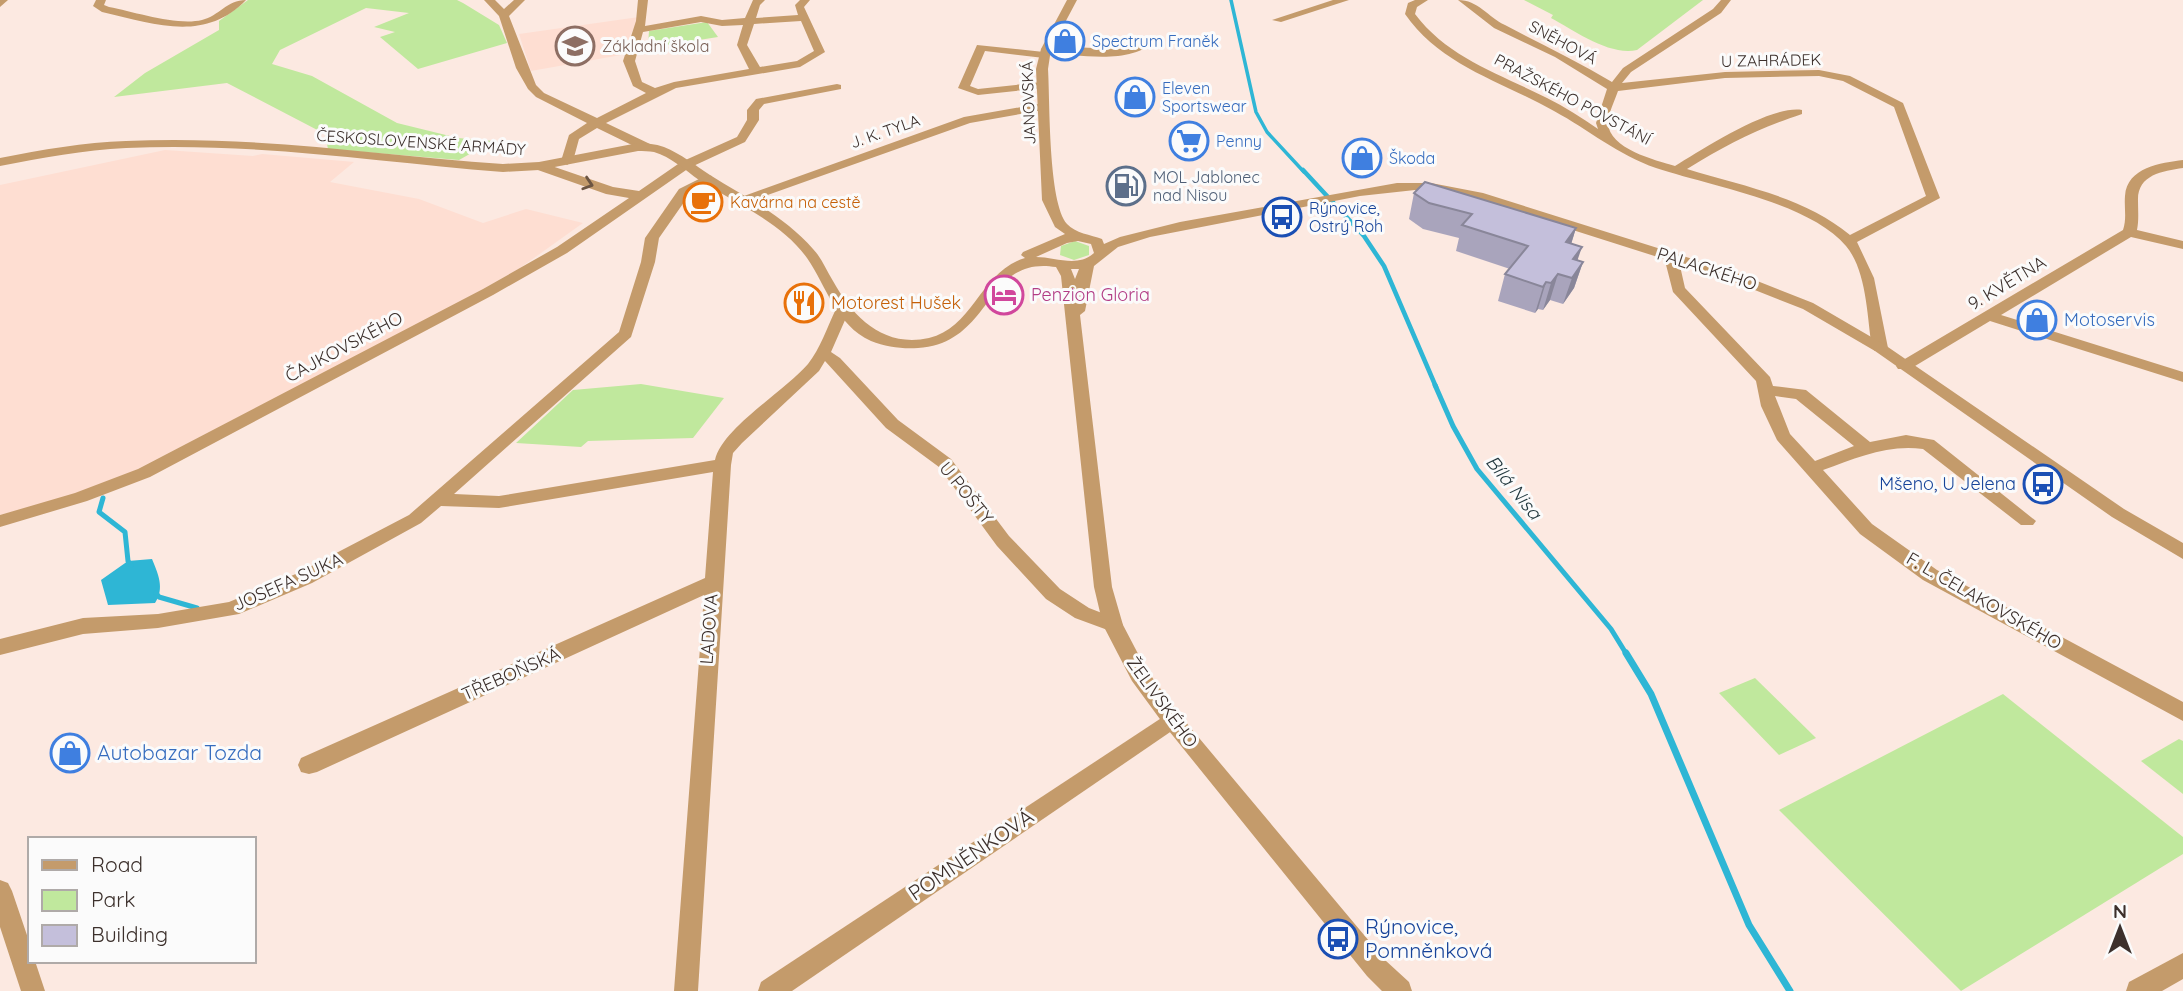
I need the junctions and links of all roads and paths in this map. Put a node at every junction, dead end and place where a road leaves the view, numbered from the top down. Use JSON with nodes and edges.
{"nodes":[{"id":1,"x":101,"y":0,"type":"edge"},
{"id":2,"x":241,"y":0,"type":"edge"},
{"id":3,"x":489,"y":0,"type":"edge"},
{"id":4,"x":520,"y":0,"type":"edge"},
{"id":5,"x":643,"y":0,"type":"edge"},
{"id":6,"x":760,"y":0,"type":"edge"},
{"id":7,"x":804,"y":0,"type":"edge"},
{"id":8,"x":1072,"y":0,"type":"edge"},
{"id":9,"x":1344,"y":0,"type":"edge"},
{"id":10,"x":1423,"y":0,"type":"edge"},
{"id":11,"x":1463,"y":0,"type":"edge"},
{"id":12,"x":1726,"y":0,"type":"edge"},
{"id":13,"x":504,"y":15,"type":"junction"},
{"id":14,"x":805,"y":18,"type":"junction"},
{"id":15,"x":1277,"y":20,"type":"dead end"},
{"id":16,"x":749,"y":22,"type":"junction"},
{"id":17,"x":638,"y":30,"type":"junction"},
{"id":18,"x":1152,"y":39,"type":"dead end"},
{"id":19,"x":1045,"y":52,"type":"junction"},
{"id":20,"x":756,"y":71,"type":"junction"},
{"id":21,"x":1042,"y":85,"type":"junction"},
{"id":22,"x":837,"y":87,"type":"dead end"},
{"id":23,"x":1613,"y":88,"type":"junction"},
{"id":24,"x":655,"y":93,"type":"junction"},
{"id":25,"x":1044,"y":107,"type":"junction"},
{"id":26,"x":1798,"y":113,"type":"dead end"},
{"id":27,"x":593,"y":122,"type":"junction"},
{"id":28,"x":1609,"y":140,"type":"junction"},
{"id":29,"x":646,"y":147,"type":"junction"},
{"id":30,"x":567,"y":161,"type":"junction"},
{"id":31,"x":0,"y":162,"type":"edge"},
{"id":32,"x":2183,"y":164,"type":"edge"},
{"id":33,"x":685,"y":165,"type":"junction"},
{"id":34,"x":539,"y":166,"type":"junction"},
{"id":35,"x":1677,"y":170,"type":"junction"},
{"id":36,"x":1047,"y":171,"type":"junction"},
{"id":37,"x":707,"y":179,"type":"junction"},
{"id":38,"x":664,"y":180,"type":"junction"},
{"id":39,"x":684,"y":192,"type":"junction"},
{"id":40,"x":639,"y":195,"type":"junction"},
{"id":41,"x":740,"y":200,"type":"junction"},
{"id":42,"x":1166,"y":228,"type":"junction"},
{"id":43,"x":2129,"y":232,"type":"junction"},
{"id":44,"x":1081,"y":237,"type":"junction"},
{"id":45,"x":1849,"y":241,"type":"junction"},
{"id":46,"x":1051,"y":244,"type":"junction"},
{"id":47,"x":2183,"y":245,"type":"edge"},
{"id":48,"x":1671,"y":257,"type":"junction"},
{"id":49,"x":1095,"y":259,"type":"junction"},
{"id":50,"x":1059,"y":263,"type":"junction"},
{"id":51,"x":992,"y":289,"type":"junction"},
{"id":52,"x":842,"y":311,"type":"junction"},
{"id":53,"x":1990,"y":316,"type":"junction"},
{"id":54,"x":1076,"y":346,"type":"junction"},
{"id":55,"x":1880,"y":348,"type":"junction"},
{"id":56,"x":823,"y":353,"type":"junction"},
{"id":57,"x":1903,"y":366,"type":"junction"},
{"id":58,"x":2183,"y":377,"type":"edge"},
{"id":59,"x":1766,"y":390,"type":"junction"},
{"id":60,"x":1867,"y":448,"type":"junction"},
{"id":61,"x":722,"y":465,"type":"junction"},
{"id":62,"x":1812,"y":468,"type":"junction"},
{"id":63,"x":438,"y":499,"type":"junction"},
{"id":64,"x":0,"y":521,"type":"edge"},
{"id":65,"x":2027,"y":521,"type":"dead end"},
{"id":66,"x":2183,"y":552,"type":"edge"},
{"id":67,"x":712,"y":583,"type":"junction"},
{"id":68,"x":1113,"y":625,"type":"junction"},
{"id":69,"x":0,"y":648,"type":"edge"},
{"id":70,"x":2183,"y":712,"type":"edge"},
{"id":71,"x":1172,"y":720,"type":"junction"},
{"id":72,"x":309,"y":765,"type":"dead end"},
{"id":73,"x":0,"y":891,"type":"edge"},
{"id":74,"x":2183,"y":965,"type":"edge"},
{"id":75,"x":33,"y":991,"type":"edge"},
{"id":76,"x":686,"y":991,"type":"edge"},
{"id":77,"x":770,"y":991,"type":"edge"},
{"id":78,"x":1400,"y":991,"type":"edge"},
{"id":79,"x":2138,"y":991,"type":"edge"}],
"edges":[{"from":1,"to":2,"type":"street"},
{"from":3,"to":13,"type":"street"},
{"from":4,"to":13,"type":"street"},
{"from":5,"to":17,"type":"street"},
{"from":6,"to":16,"type":"street"},
{"from":7,"to":14,"type":"street"},
{"from":8,"to":19,"type":"street","name":"JANOVSKÁ"},
{"from":9,"to":15,"type":"street"},
{"from":10,"to":28,"type":"street","name":"PRAŽSKÉHO POVSTÁNÍ"},
{"from":11,"to":23,"type":"street","name":"SNĚHOVÁ"},
{"from":12,"to":23,"type":"street"},
{"from":13,"to":27,"type":"street"},
{"from":14,"to":16,"type":"street"},
{"from":14,"to":20,"type":"street"},
{"from":16,"to":17,"type":"street"},
{"from":16,"to":20,"type":"street"},
{"from":17,"to":24,"type":"street"},
{"from":18,"to":19,"type":"street"},
{"from":19,"to":21,"type":"street","name":"JANOVSKÁ"},
{"from":19,"to":21,"type":"street"},
{"from":20,"to":24,"type":"street"},
{"from":21,"to":25,"type":"street","name":"JANOVSKÁ"},
{"from":22,"to":33,"type":"street","name":"ČAJKOVSKÉHO"},
{"from":23,"to":28,"type":"street"},
{"from":23,"to":45,"type":"street","name":"U ZAHRÁDEK"},
{"from":24,"to":27,"type":"street"},
{"from":25,"to":36,"type":"street","name":"JANOVSKÁ"},
{"from":25,"to":41,"type":"street","name":"J. K. TYLA"},
{"from":26,"to":35,"type":"street"},
{"from":27,"to":29,"type":"street"},
{"from":27,"to":30,"type":"street"},
{"from":28,"to":35,"type":"street","name":"PRAŽSKÉHO POVSTÁNÍ"},
{"from":29,"to":30,"type":"street","name":"ČESKOSLOVENSKÉ ARMÁDY"},
{"from":29,"to":33,"type":"street"},
{"from":30,"to":34,"type":"street","name":"ČESKOSLOVENSKÉ ARMÁDY"},
{"from":31,"to":34,"type":"street","name":"ČESKOSLOVENSKÉ ARMÁDY"},
{"from":32,"to":43,"type":"street"},
{"from":33,"to":37,"type":"street"},
{"from":33,"to":38,"type":"street","name":"ČAJKOVSKÉHO"},
{"from":34,"to":40,"type":"street","one_way":true},
{"from":35,"to":45,"type":"street","name":"PRAŽSKÉHO POVSTÁNÍ"},
{"from":36,"to":44,"type":"street","name":"JANOVSKÁ"},
{"from":36,"to":46,"type":"street","name":"JANOVSKÁ"},
{"from":37,"to":39,"type":"street","name":"JOSEFA SUKA"},
{"from":37,"to":41,"type":"street"},
{"from":38,"to":39,"type":"street"},
{"from":38,"to":40,"type":"street","name":"ČAJKOVSKÉHO"},
{"from":39,"to":63,"type":"street","name":"JOSEFA SUKA"},
{"from":40,"to":64,"type":"street","name":"ČAJKOVSKÉHO"},
{"from":41,"to":52,"type":"street"},
{"from":42,"to":44,"type":"street","name":"PALACKÉHO"},
{"from":42,"to":48,"type":"street","name":"PALACKÉHO"},
{"from":42,"to":49,"type":"street","name":"PALACKÉHO"},
{"from":43,"to":47,"type":"street"},
{"from":43,"to":53,"type":"street","name":"9. KVĚTNA"},
{"from":44,"to":46,"type":"street","name":"PALACKÉHO"},
{"from":44,"to":49,"type":"street","name":"JANOVSKÁ"},
{"from":45,"to":55,"type":"street","name":"PRAŽSKÉHO POVSTÁNÍ"},
{"from":46,"to":50,"type":"street","name":"JANOVSKÁ"},
{"from":46,"to":51,"type":"street"},
{"from":48,"to":55,"type":"street","name":"PALACKÉHO"},
{"from":48,"to":59,"type":"street","name":"F. L. ČELAKOVSKÉHO"},
{"from":49,"to":50,"type":"street"},
{"from":49,"to":54,"type":"street","name":"ŽELIVSKÉHO"},
{"from":50,"to":51,"type":"street"},
{"from":50,"to":54,"type":"street","name":"ŽELIVSKÉHO"},
{"from":51,"to":52,"type":"street"},
{"from":52,"to":56,"type":"street","name":"LADOVA"},
{"from":53,"to":57,"type":"street","name":"9. KVĚTNA"},
{"from":53,"to":58,"type":"street"},
{"from":54,"to":68,"type":"street","name":"ŽELIVSKÉHO"},
{"from":55,"to":57,"type":"street","name":"PALACKÉHO"},
{"from":56,"to":61,"type":"street","name":"LADOVA"},
{"from":56,"to":68,"type":"street","name":"U POŠTY"},
{"from":57,"to":66,"type":"street","name":"PALACKÉHO"},
{"from":59,"to":60,"type":"street"},
{"from":59,"to":62,"type":"street","name":"F. L. ČELAKOVSKÉHO"},
{"from":60,"to":62,"type":"street"},
{"from":60,"to":65,"type":"street"},
{"from":61,"to":63,"type":"street"},
{"from":61,"to":67,"type":"street","name":"LADOVA"},
{"from":62,"to":70,"type":"street","name":"F. L. ČELAKOVSKÉHO"},
{"from":63,"to":69,"type":"street","name":"JOSEFA SUKA"},
{"from":67,"to":72,"type":"street","name":"TŘEBOŇSKÁ"},
{"from":67,"to":76,"type":"street","name":"LADOVA"},
{"from":68,"to":71,"type":"street","name":"ŽELIVSKÉHO"},
{"from":71,"to":77,"type":"street","name":"POMNĚNKOVÁ"},
{"from":71,"to":78,"type":"street","name":"ŽELIVSKÉHO"},
{"from":73,"to":75,"type":"street"},
{"from":74,"to":79,"type":"street"}]}
